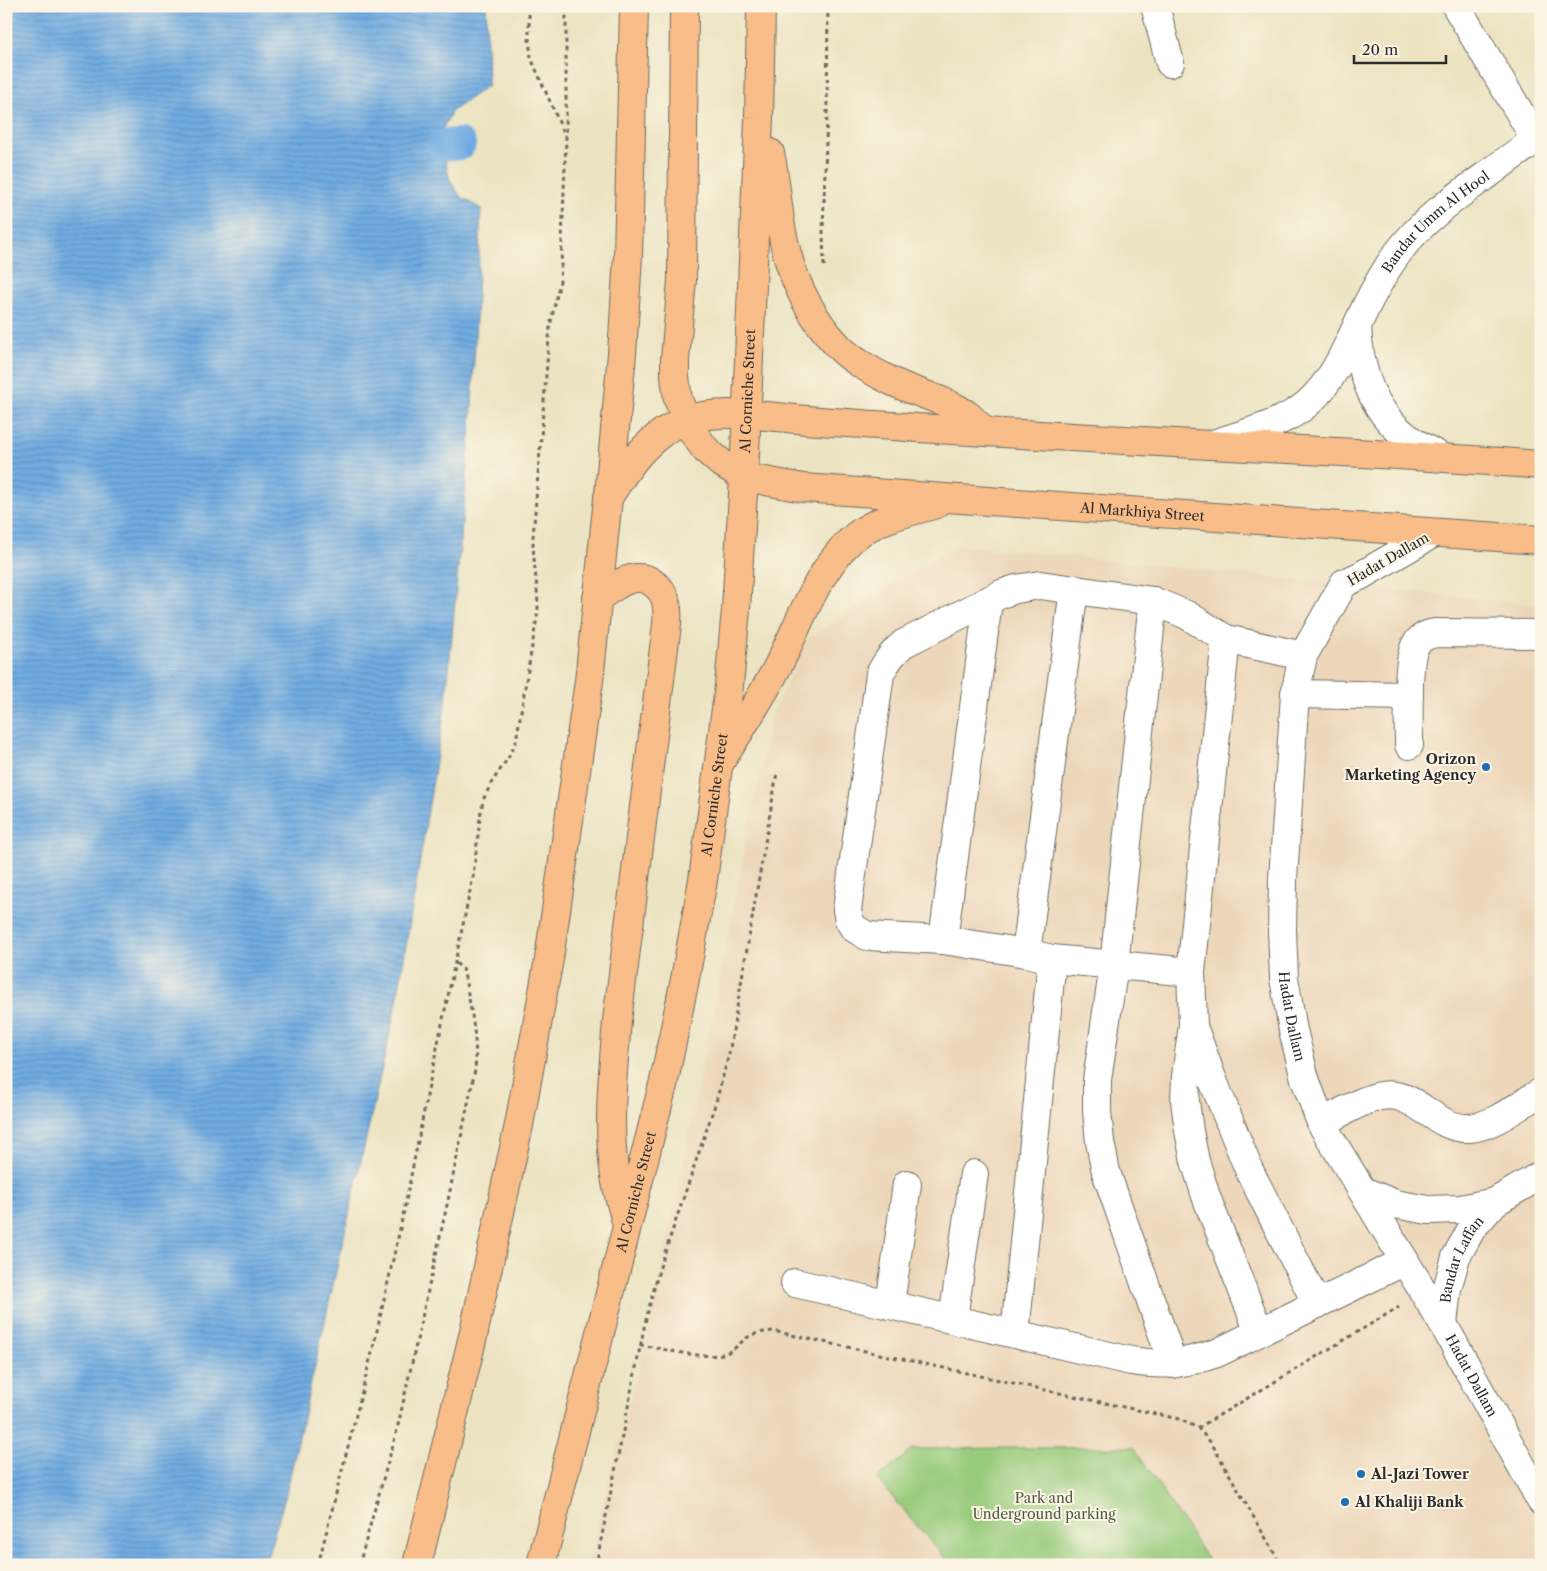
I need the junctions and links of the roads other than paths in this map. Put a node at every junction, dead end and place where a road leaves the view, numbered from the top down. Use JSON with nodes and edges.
{"nodes":[{"id":1,"x":634,"y":6,"type":"edge"},
{"id":2,"x":684,"y":6,"type":"edge"},
{"id":3,"x":761,"y":6,"type":"edge"},
{"id":4,"x":1155,"y":6,"type":"edge"},
{"id":5,"x":1456,"y":6,"type":"edge"},
{"id":6,"x":1170,"y":63,"type":"dead end"},
{"id":7,"x":760,"y":118,"type":"junction"},
{"id":8,"x":1538,"y":138,"type":"edge"},
{"id":9,"x":1357,"y":328,"type":"junction"},
{"id":10,"x":747,"y":414,"type":"junction"},
{"id":11,"x":686,"y":420,"type":"junction"},
{"id":12,"x":985,"y":432,"type":"junction"},
{"id":13,"x":1210,"y":445,"type":"junction"},
{"id":14,"x":1441,"y":457,"type":"junction"},
{"id":15,"x":1541,"y":465,"type":"edge"},
{"id":16,"x":744,"y":477,"type":"junction"},
{"id":17,"x":608,"y":498,"type":"junction"},
{"id":18,"x":951,"y":499,"type":"junction"},
{"id":19,"x":1434,"y":533,"type":"junction"},
{"id":20,"x":1541,"y":540,"type":"edge"},
{"id":21,"x":1074,"y":589,"type":"junction"},
{"id":22,"x":597,"y":598,"type":"junction"},
{"id":23,"x":1153,"y":601,"type":"junction"},
{"id":24,"x":988,"y":602,"type":"junction"},
{"id":25,"x":1541,"y":634,"type":"edge"},
{"id":26,"x":1226,"y":639,"type":"junction"},
{"id":27,"x":1303,"y":656,"type":"junction"},
{"id":28,"x":1295,"y":694,"type":"junction"},
{"id":29,"x":1409,"y":696,"type":"junction"},
{"id":30,"x":1408,"y":745,"type":"dead end"},
{"id":31,"x":719,"y":764,"type":"junction"},
{"id":32,"x":943,"y":940,"type":"junction"},
{"id":33,"x":1026,"y":953,"type":"junction"},
{"id":34,"x":1052,"y":959,"type":"junction"},
{"id":35,"x":1114,"y":965,"type":"junction"},
{"id":36,"x":1191,"y":972,"type":"junction"},
{"id":37,"x":1193,"y":1025,"type":"junction"},
{"id":38,"x":1541,"y":1092,"type":"edge"},
{"id":39,"x":1321,"y":1124,"type":"junction"},
{"id":40,"x":974,"y":1174,"type":"dead end"},
{"id":41,"x":1541,"y":1175,"type":"edge"},
{"id":42,"x":907,"y":1184,"type":"dead end"},
{"id":43,"x":1363,"y":1191,"type":"junction"},
{"id":44,"x":1495,"y":1202,"type":"junction"},
{"id":45,"x":627,"y":1225,"type":"junction"},
{"id":46,"x":1405,"y":1261,"type":"junction"},
{"id":47,"x":795,"y":1283,"type":"dead end"},
{"id":48,"x":1317,"y":1304,"type":"junction"},
{"id":49,"x":890,"y":1305,"type":"junction"},
{"id":50,"x":953,"y":1320,"type":"junction"},
{"id":51,"x":1443,"y":1324,"type":"junction"},
{"id":52,"x":1259,"y":1332,"type":"junction"},
{"id":53,"x":1015,"y":1334,"type":"junction"},
{"id":54,"x":1172,"y":1364,"type":"junction"},
{"id":55,"x":1541,"y":1501,"type":"edge"},
{"id":56,"x":417,"y":1565,"type":"edge"},
{"id":57,"x":541,"y":1565,"type":"edge"}],
"edges":[{"from":1,"to":17,"type":"main road"},
{"from":2,"to":11,"type":"main road"},
{"from":3,"to":7,"type":"main road","name":"Al Corniche Street"},
{"from":4,"to":6,"type":"street"},
{"from":5,"to":8,"type":"street"},
{"from":7,"to":10,"type":"main road","name":"Al Corniche Street"},
{"from":7,"to":12,"type":"main road"},
{"from":8,"to":9,"type":"street","name":"Bandar Umm Al Hool"},
{"from":9,"to":13,"type":"street","name":"Bandar Umm Al Hool"},
{"from":9,"to":14,"type":"street","name":"Bandar Umm Al Hool"},
{"from":10,"to":11,"type":"main road"},
{"from":10,"to":12,"type":"main road"},
{"from":10,"to":16,"type":"main road","name":"Al Corniche Street"},
{"from":11,"to":16,"type":"main road"},
{"from":11,"to":17,"type":"main road"},
{"from":12,"to":13,"type":"main road"},
{"from":13,"to":14,"type":"main road"},
{"from":14,"to":15,"type":"main road"},
{"from":16,"to":18,"type":"main road","name":"Al Markhiya Street"},
{"from":16,"to":31,"type":"main road","name":"Al Corniche Street"},
{"from":17,"to":22,"type":"main road"},
{"from":18,"to":19,"type":"main road","name":"Al Markhiya Street"},
{"from":18,"to":31,"type":"main road"},
{"from":19,"to":20,"type":"main road","name":"Al Markhiya Street"},
{"from":19,"to":27,"type":"street","name":"Hadat Dallam"},
{"from":21,"to":23,"type":"street"},
{"from":21,"to":24,"type":"street"},
{"from":21,"to":33,"type":"street"},
{"from":22,"to":45,"type":"main road"},
{"from":22,"to":56,"type":"main road"},
{"from":23,"to":26,"type":"street"},
{"from":23,"to":35,"type":"street"},
{"from":24,"to":32,"type":"street"},
{"from":24,"to":32,"type":"street"},
{"from":25,"to":29,"type":"street"},
{"from":26,"to":27,"type":"street"},
{"from":26,"to":36,"type":"street"},
{"from":27,"to":28,"type":"street","name":"Hadat Dallam"},
{"from":28,"to":29,"type":"street"},
{"from":28,"to":39,"type":"street","name":"Hadat Dallam"},
{"from":29,"to":30,"type":"street"},
{"from":31,"to":45,"type":"main road","name":"Al Corniche Street"},
{"from":32,"to":33,"type":"street"},
{"from":33,"to":34,"type":"street"},
{"from":34,"to":35,"type":"street"},
{"from":34,"to":53,"type":"street"},
{"from":35,"to":36,"type":"street"},
{"from":35,"to":54,"type":"street"},
{"from":36,"to":37,"type":"street"},
{"from":37,"to":48,"type":"street"},
{"from":37,"to":52,"type":"street"},
{"from":38,"to":39,"type":"street"},
{"from":39,"to":43,"type":"street","name":"Hadat Dallam"},
{"from":40,"to":50,"type":"street"},
{"from":41,"to":44,"type":"street","name":"Bandar Laffan"},
{"from":42,"to":49,"type":"street"},
{"from":43,"to":44,"type":"street","name":"Bandar Laffan"},
{"from":43,"to":46,"type":"street","name":"Hadat Dallam"},
{"from":44,"to":51,"type":"street","name":"Bandar Laffan"},
{"from":45,"to":57,"type":"main road","name":"Al Corniche Street"},
{"from":46,"to":48,"type":"street"},
{"from":46,"to":51,"type":"street","name":"Hadat Dallam"},
{"from":47,"to":49,"type":"street"},
{"from":48,"to":52,"type":"street"},
{"from":49,"to":50,"type":"street"},
{"from":50,"to":53,"type":"street"},
{"from":51,"to":55,"type":"street","name":"Hadat Dallam"},
{"from":52,"to":54,"type":"street"},
{"from":53,"to":54,"type":"street"}]}
